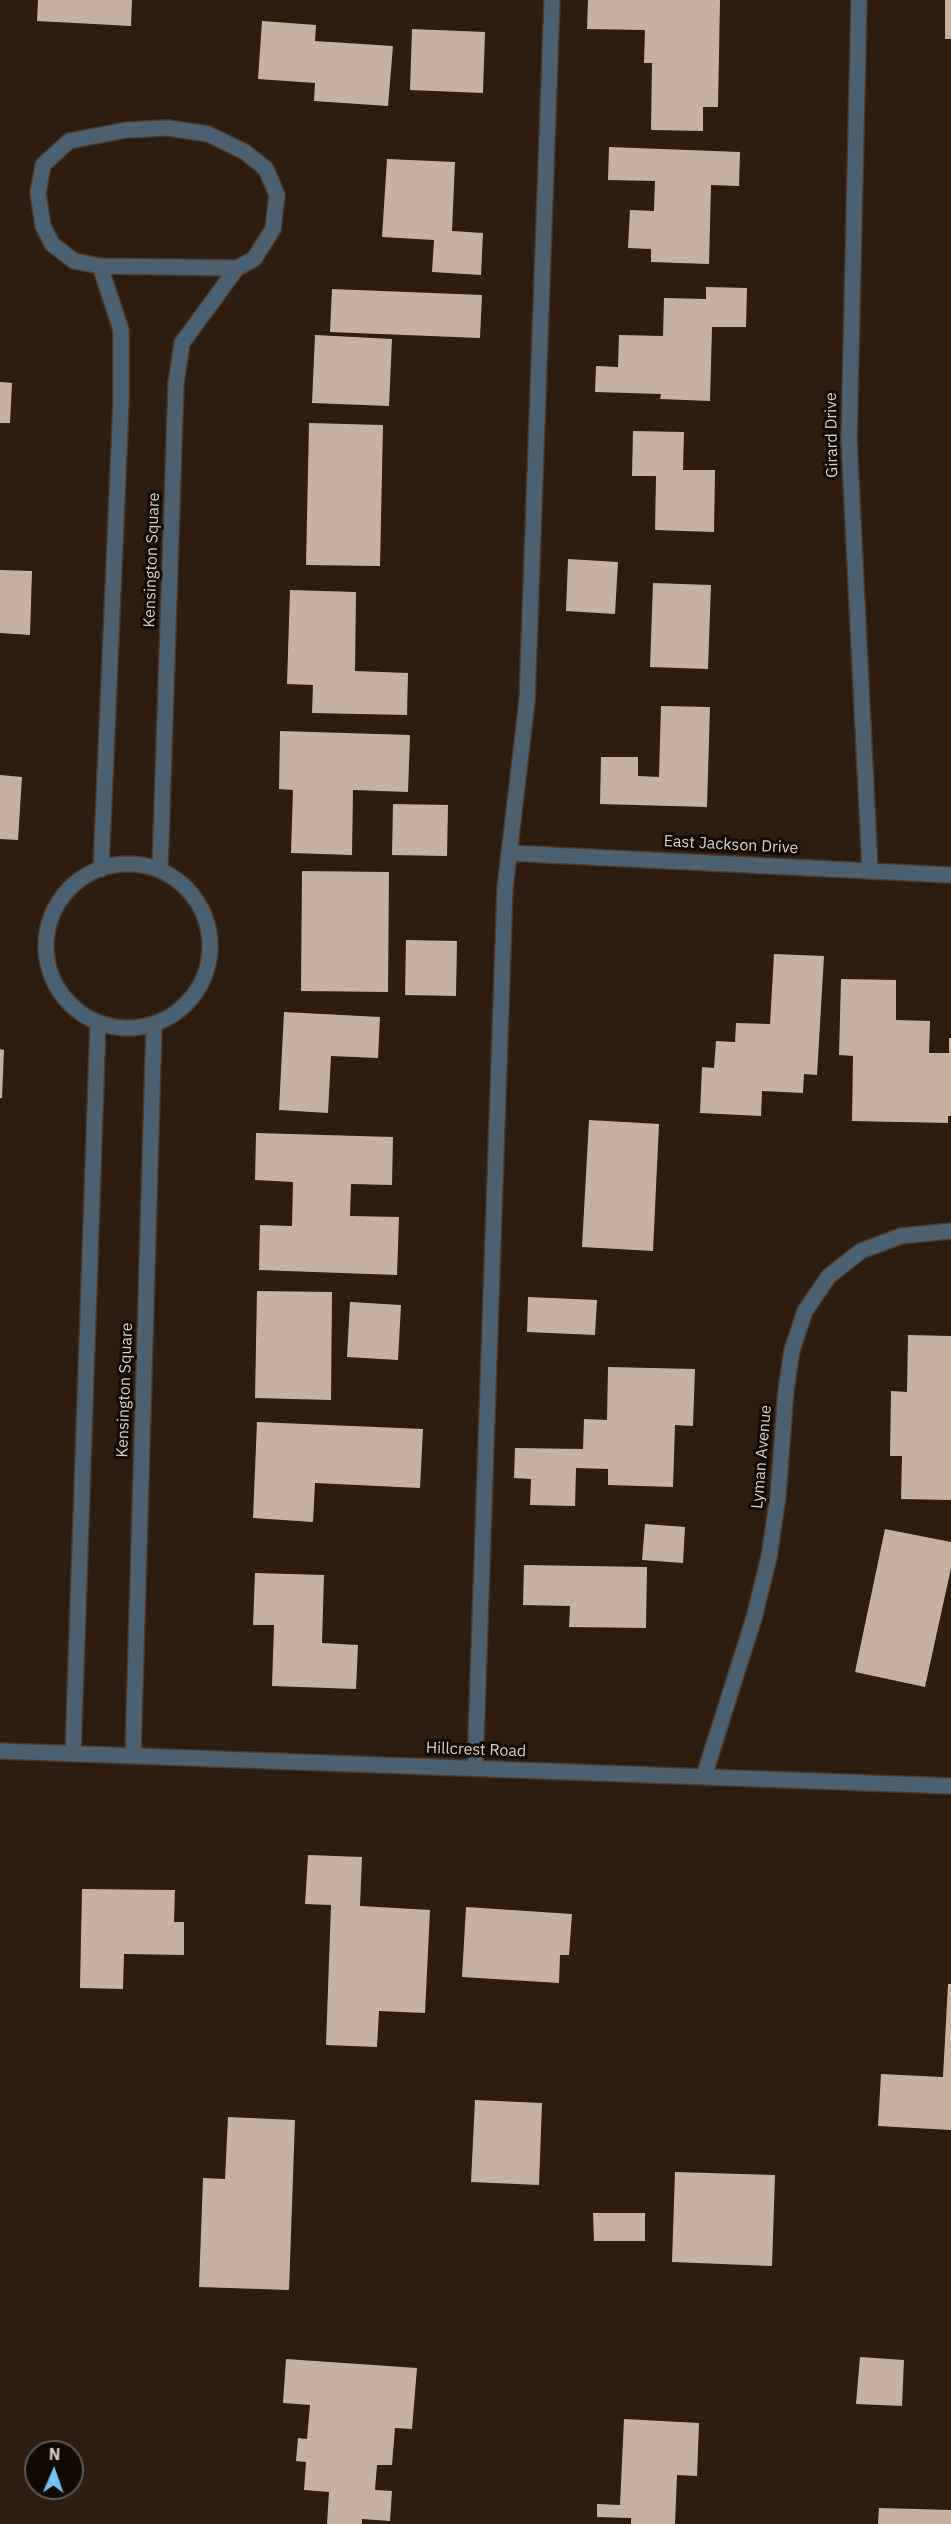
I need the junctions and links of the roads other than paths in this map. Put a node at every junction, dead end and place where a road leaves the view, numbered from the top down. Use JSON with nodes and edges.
{"nodes":[{"id":1,"x":552,"y":0,"type":"edge"},
{"id":2,"x":859,"y":0,"type":"edge"},
{"id":3,"x":100,"y":266,"type":"junction"},
{"id":4,"x":237,"y":268,"type":"junction"},
{"id":5,"x":509,"y":853,"type":"junction"},
{"id":6,"x":101,"y":869,"type":"junction"},
{"id":7,"x":160,"y":870,"type":"junction"},
{"id":8,"x":870,"y":870,"type":"junction"},
{"id":9,"x":951,"y":874,"type":"edge"},
{"id":10,"x":98,"y":1023,"type":"junction"},
{"id":11,"x":154,"y":1025,"type":"junction"},
{"id":12,"x":951,"y":1231,"type":"edge"},
{"id":13,"x":0,"y":1751,"type":"edge"},
{"id":14,"x":73,"y":1753,"type":"junction"},
{"id":15,"x":133,"y":1755,"type":"junction"},
{"id":16,"x":474,"y":1768,"type":"junction"},
{"id":17,"x":704,"y":1776,"type":"junction"},
{"id":18,"x":951,"y":1786,"type":"edge"}],
"edges":[{"from":1,"to":5,"type":"street"},
{"from":2,"to":8,"type":"street","name":"Girard Drive"},
{"from":3,"to":4,"type":"street","name":"Kensington Square"},
{"from":3,"to":4,"type":"street","name":"Kensington Square"},
{"from":3,"to":6,"type":"street"},
{"from":4,"to":7,"type":"street","name":"Kensington Square"},
{"from":5,"to":8,"type":"street","name":"East Jackson Drive"},
{"from":5,"to":16,"type":"street"},
{"from":6,"to":7,"type":"street"},
{"from":6,"to":10,"type":"street"},
{"from":7,"to":11,"type":"street"},
{"from":8,"to":9,"type":"street","name":"East Jackson Drive"},
{"from":10,"to":11,"type":"street"},
{"from":10,"to":14,"type":"street"},
{"from":11,"to":15,"type":"street","name":"Kensington Square"},
{"from":12,"to":17,"type":"street","name":"Lyman Avenue"},
{"from":13,"to":14,"type":"street","name":"Hillcrest Road"},
{"from":14,"to":15,"type":"street","name":"Hillcrest Road"},
{"from":15,"to":16,"type":"street","name":"Hillcrest Road"},
{"from":16,"to":17,"type":"street","name":"Hillcrest Road"},
{"from":17,"to":18,"type":"street","name":"Hillcrest Road"}]}
